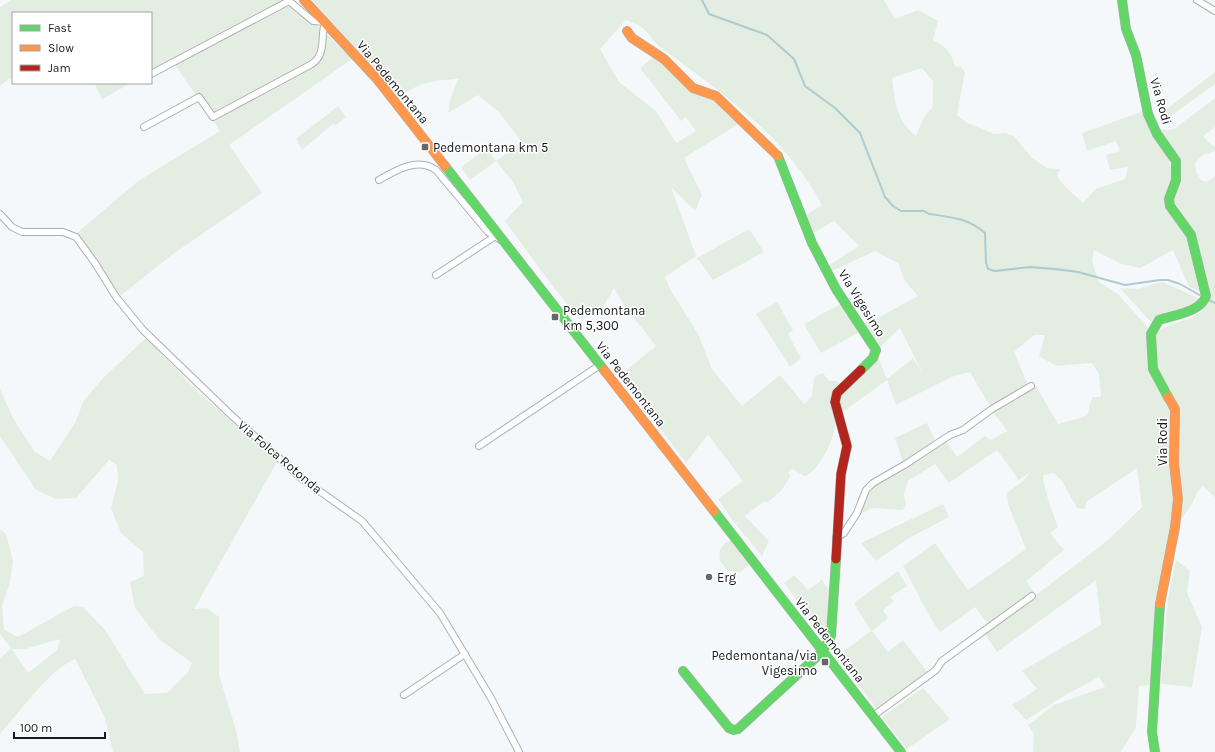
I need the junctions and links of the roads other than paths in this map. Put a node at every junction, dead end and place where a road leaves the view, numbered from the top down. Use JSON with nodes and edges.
{"nodes":[{"id":1,"x":304,"y":0,"type":"edge"},
{"id":2,"x":1122,"y":0,"type":"edge"},
{"id":3,"x":1196,"y":0,"type":"edge"},
{"id":4,"x":1215,"y":11,"type":"edge"},
{"id":5,"x":325,"y":22,"type":"junction"},
{"id":6,"x":627,"y":31,"type":"dead end"},
{"id":7,"x":152,"y":73,"type":"edge"},
{"id":8,"x":144,"y":127,"type":"dead end"},
{"id":9,"x":379,"y":180,"type":"dead end"},
{"id":10,"x":0,"y":214,"type":"edge"},
{"id":11,"x":499,"y":239,"type":"junction"},
{"id":12,"x":436,"y":275,"type":"dead end"},
{"id":13,"x":600,"y":365,"type":"junction"},
{"id":14,"x":1031,"y":386,"type":"dead end"},
{"id":15,"x":479,"y":446,"type":"dead end"},
{"id":16,"x":836,"y":538,"type":"junction"},
{"id":17,"x":1032,"y":596,"type":"dead end"},
{"id":18,"x":822,"y":652,"type":"junction"},
{"id":19,"x":465,"y":654,"type":"junction"},
{"id":20,"x":683,"y":671,"type":"dead end"},
{"id":21,"x":404,"y":695,"type":"dead end"},
{"id":22,"x":873,"y":716,"type":"junction"},
{"id":23,"x":519,"y":752,"type":"edge"},
{"id":24,"x":901,"y":752,"type":"edge"},
{"id":25,"x":1155,"y":752,"type":"edge"}],
"edges":[{"from":1,"to":5,"type":"street","name":"Via Pedemontana"},
{"from":2,"to":25,"type":"street","name":"Via Rodi"},
{"from":3,"to":4,"type":"street"},
{"from":5,"to":7,"type":"street"},
{"from":5,"to":8,"type":"street"},
{"from":5,"to":11,"type":"street","name":"Via Pedemontana"},
{"from":6,"to":16,"type":"street","name":"Via Vigesimo"},
{"from":9,"to":11,"type":"street"},
{"from":10,"to":19,"type":"street","name":"Via Folca Rotonda"},
{"from":11,"to":12,"type":"street"},
{"from":11,"to":13,"type":"street","name":"Via Pedemontana"},
{"from":13,"to":15,"type":"street"},
{"from":13,"to":18,"type":"street","name":"Via Pedemontana"},
{"from":14,"to":16,"type":"street"},
{"from":16,"to":18,"type":"street","name":"Via Vigesimo"},
{"from":17,"to":22,"type":"street"},
{"from":18,"to":20,"type":"street"},
{"from":18,"to":22,"type":"street","name":"Via Pedemontana"},
{"from":19,"to":21,"type":"street"},
{"from":19,"to":23,"type":"street","name":"Via Folca Rotonda"},
{"from":22,"to":24,"type":"street","name":"Via Pedemontana"}]}
